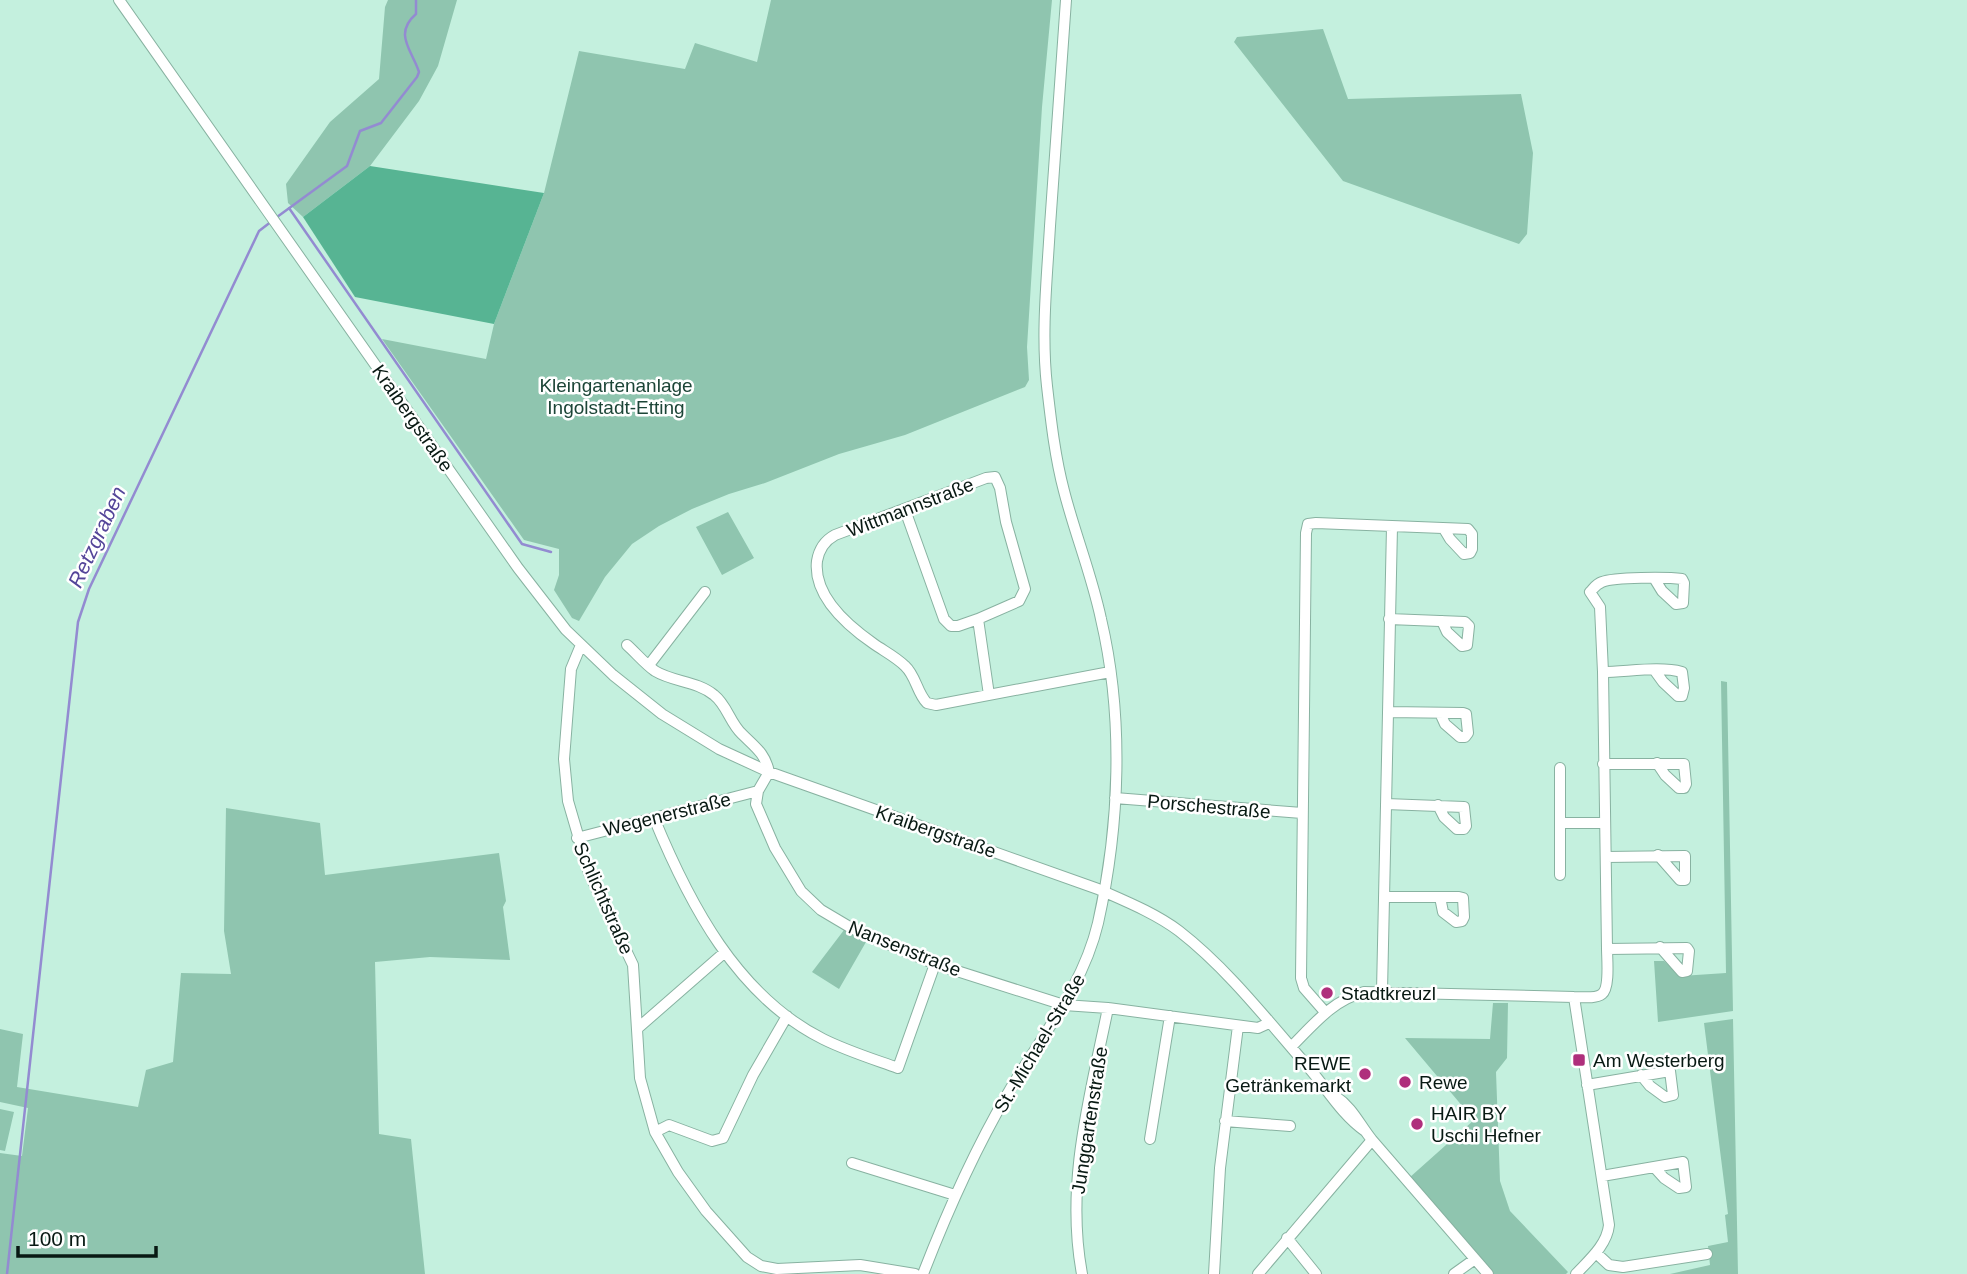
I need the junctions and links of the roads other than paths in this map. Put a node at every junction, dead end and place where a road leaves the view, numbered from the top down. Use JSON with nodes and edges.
{"nodes":[{"id":1,"x":119,"y":0,"type":"edge"},
{"id":2,"x":1066,"y":0,"type":"edge"},
{"id":3,"x":905,"y":510,"type":"junction"},
{"id":4,"x":1392,"y":527,"type":"junction"},
{"id":5,"x":1444,"y":528,"type":"dead end"},
{"id":6,"x":1654,"y":578,"type":"dead end"},
{"id":7,"x":705,"y":592,"type":"dead end"},
{"id":8,"x":978,"y":619,"type":"junction"},
{"id":9,"x":1389,"y":619,"type":"junction"},
{"id":10,"x":1442,"y":621,"type":"dead end"},
{"id":11,"x":581,"y":645,"type":"junction"},
{"id":12,"x":627,"y":645,"type":"dead end"},
{"id":13,"x":649,"y":665,"type":"junction"},
{"id":14,"x":1656,"y":671,"type":"dead end"},
{"id":15,"x":1110,"y":672,"type":"junction"},
{"id":16,"x":1603,"y":673,"type":"junction"},
{"id":17,"x":989,"y":695,"type":"junction"},
{"id":18,"x":1388,"y":712,"type":"junction"},
{"id":19,"x":1440,"y":713,"type":"dead end"},
{"id":20,"x":1657,"y":763,"type":"dead end"},
{"id":21,"x":1603,"y":764,"type":"junction"},
{"id":22,"x":1560,"y":768,"type":"dead end"},
{"id":23,"x":769,"y":772,"type":"junction"},
{"id":24,"x":758,"y":791,"type":"junction"},
{"id":25,"x":1115,"y":798,"type":"junction"},
{"id":26,"x":1386,"y":804,"type":"junction"},
{"id":27,"x":1438,"y":805,"type":"dead end"},
{"id":28,"x":1302,"y":813,"type":"junction"},
{"id":29,"x":654,"y":818,"type":"junction"},
{"id":30,"x":1560,"y":823,"type":"junction"},
{"id":31,"x":1605,"y":823,"type":"junction"},
{"id":32,"x":577,"y":838,"type":"junction"},
{"id":33,"x":1658,"y":855,"type":"dead end"},
{"id":34,"x":1606,"y":857,"type":"junction"},
{"id":35,"x":1560,"y":875,"type":"dead end"},
{"id":36,"x":1103,"y":892,"type":"junction"},
{"id":37,"x":1384,"y":897,"type":"junction"},
{"id":38,"x":1440,"y":897,"type":"dead end"},
{"id":39,"x":1660,"y":947,"type":"dead end"},
{"id":40,"x":1607,"y":949,"type":"junction"},
{"id":41,"x":725,"y":952,"type":"junction"},
{"id":42,"x":935,"y":964,"type":"junction"},
{"id":43,"x":1382,"y":991,"type":"junction"},
{"id":44,"x":1574,"y":997,"type":"junction"},
{"id":45,"x":1064,"y":1005,"type":"junction"},
{"id":46,"x":1108,"y":1008,"type":"junction"},
{"id":47,"x":1325,"y":1012,"type":"junction"},
{"id":48,"x":787,"y":1016,"type":"junction"},
{"id":49,"x":1170,"y":1016,"type":"junction"},
{"id":50,"x":1269,"y":1023,"type":"junction"},
{"id":51,"x":1238,"y":1026,"type":"junction"},
{"id":52,"x":638,"y":1028,"type":"junction"},
{"id":53,"x":1291,"y":1047,"type":"junction"},
{"id":54,"x":1641,"y":1075,"type":"dead end"},
{"id":55,"x":1587,"y":1085,"type":"junction"},
{"id":56,"x":1225,"y":1121,"type":"junction"},
{"id":57,"x":1290,"y":1126,"type":"dead end"},
{"id":58,"x":655,"y":1132,"type":"junction"},
{"id":59,"x":1368,"y":1136,"type":"junction"},
{"id":60,"x":1150,"y":1139,"type":"dead end"},
{"id":61,"x":852,"y":1163,"type":"dead end"},
{"id":62,"x":1654,"y":1167,"type":"dead end"},
{"id":63,"x":1602,"y":1176,"type":"junction"},
{"id":64,"x":955,"y":1195,"type":"junction"},
{"id":65,"x":1287,"y":1238,"type":"junction"},
{"id":66,"x":1596,"y":1253,"type":"junction"},
{"id":67,"x":1707,"y":1254,"type":"dead end"},
{"id":68,"x":1475,"y":1259,"type":"junction"},
{"id":69,"x":889,"y":1272,"type":"edge"},
{"id":70,"x":915,"y":1274,"type":"edge"},
{"id":71,"x":923,"y":1274,"type":"edge"},
{"id":72,"x":1082,"y":1274,"type":"edge"},
{"id":73,"x":1214,"y":1274,"type":"edge"},
{"id":74,"x":1258,"y":1274,"type":"edge"},
{"id":75,"x":1316,"y":1274,"type":"edge"},
{"id":76,"x":1454,"y":1274,"type":"edge"},
{"id":77,"x":1488,"y":1274,"type":"edge"},
{"id":78,"x":1576,"y":1274,"type":"edge"}],
"edges":[{"from":1,"to":11,"type":"street","name":"Kraibergstraße"},
{"from":2,"to":15,"type":"street","name":"St.-Michael-Straße"},
{"from":3,"to":8,"type":"street"},
{"from":3,"to":8,"type":"street","name":"Wittmannstraße"},
{"from":3,"to":17,"type":"street","name":"Wittmannstraße"},
{"from":4,"to":5,"type":"street"},
{"from":4,"to":9,"type":"street"},
{"from":4,"to":28,"type":"street"},
{"from":6,"to":16,"type":"street"},
{"from":7,"to":13,"type":"street"},
{"from":8,"to":17,"type":"street"},
{"from":9,"to":10,"type":"street"},
{"from":9,"to":18,"type":"street"},
{"from":11,"to":23,"type":"street","name":"Kraibergstraße"},
{"from":11,"to":32,"type":"street","name":"Schlichtstraße"},
{"from":12,"to":13,"type":"street"},
{"from":13,"to":23,"type":"street"},
{"from":14,"to":16,"type":"street"},
{"from":15,"to":17,"type":"street"},
{"from":15,"to":25,"type":"street","name":"St.-Michael-Straße"},
{"from":16,"to":21,"type":"street"},
{"from":18,"to":19,"type":"street"},
{"from":18,"to":26,"type":"street"},
{"from":20,"to":21,"type":"street"},
{"from":21,"to":31,"type":"street"},
{"from":22,"to":30,"type":"street"},
{"from":23,"to":24,"type":"street"},
{"from":23,"to":36,"type":"street","name":"Kraibergstraße"},
{"from":24,"to":29,"type":"street","name":"Wegenerstraße"},
{"from":24,"to":42,"type":"street","name":"Nansenstraße"},
{"from":25,"to":28,"type":"street","name":"Porschestraße"},
{"from":25,"to":36,"type":"street","name":"St.-Michael-Straße"},
{"from":26,"to":27,"type":"street"},
{"from":26,"to":37,"type":"street"},
{"from":28,"to":47,"type":"street"},
{"from":29,"to":32,"type":"street","name":"Wegenerstraße"},
{"from":29,"to":41,"type":"street"},
{"from":30,"to":31,"type":"street"},
{"from":30,"to":35,"type":"street"},
{"from":31,"to":34,"type":"street"},
{"from":32,"to":52,"type":"street","name":"Schlichtstraße"},
{"from":33,"to":34,"type":"street"},
{"from":34,"to":40,"type":"street"},
{"from":36,"to":45,"type":"street","name":"St.-Michael-Straße"},
{"from":36,"to":50,"type":"street","name":"Kraibergstraße"},
{"from":37,"to":38,"type":"street"},
{"from":37,"to":43,"type":"street"},
{"from":39,"to":40,"type":"street"},
{"from":40,"to":44,"type":"street"},
{"from":41,"to":48,"type":"street"},
{"from":41,"to":52,"type":"street"},
{"from":42,"to":45,"type":"street","name":"Nansenstraße"},
{"from":42,"to":48,"type":"street"},
{"from":43,"to":44,"type":"street"},
{"from":43,"to":47,"type":"street"},
{"from":44,"to":55,"type":"street"},
{"from":45,"to":46,"type":"street","name":"Nansenstraße"},
{"from":45,"to":64,"type":"street","name":"St.-Michael-Straße"},
{"from":46,"to":49,"type":"street","name":"Nansenstraße"},
{"from":46,"to":72,"type":"street","name":"Junggartenstraße"},
{"from":47,"to":53,"type":"street"},
{"from":48,"to":58,"type":"street"},
{"from":49,"to":51,"type":"street","name":"Nansenstraße"},
{"from":49,"to":60,"type":"street"},
{"from":50,"to":51,"type":"street","name":"Nansenstraße"},
{"from":50,"to":53,"type":"street","name":"Kraibergstraße"},
{"from":51,"to":56,"type":"street"},
{"from":52,"to":58,"type":"street","name":"Schlichtstraße"},
{"from":53,"to":59,"type":"street","name":"Kraibergstraße"},
{"from":54,"to":55,"type":"street"},
{"from":55,"to":63,"type":"street"},
{"from":56,"to":57,"type":"street"},
{"from":56,"to":73,"type":"street"},
{"from":58,"to":69,"type":"street","name":"Schlichtstraße"},
{"from":59,"to":65,"type":"street"},
{"from":59,"to":68,"type":"street","name":"Kraibergstraße"},
{"from":61,"to":64,"type":"street"},
{"from":62,"to":63,"type":"street"},
{"from":63,"to":66,"type":"street"},
{"from":64,"to":71,"type":"street","name":"St.-Michael-Straße"},
{"from":65,"to":74,"type":"street"},
{"from":65,"to":75,"type":"street"},
{"from":66,"to":67,"type":"street"},
{"from":66,"to":78,"type":"street"},
{"from":68,"to":76,"type":"street"},
{"from":68,"to":77,"type":"street","name":"Kraibergstraße"},
{"from":69,"to":70,"type":"street","name":"Schlichtstraße"}]}
